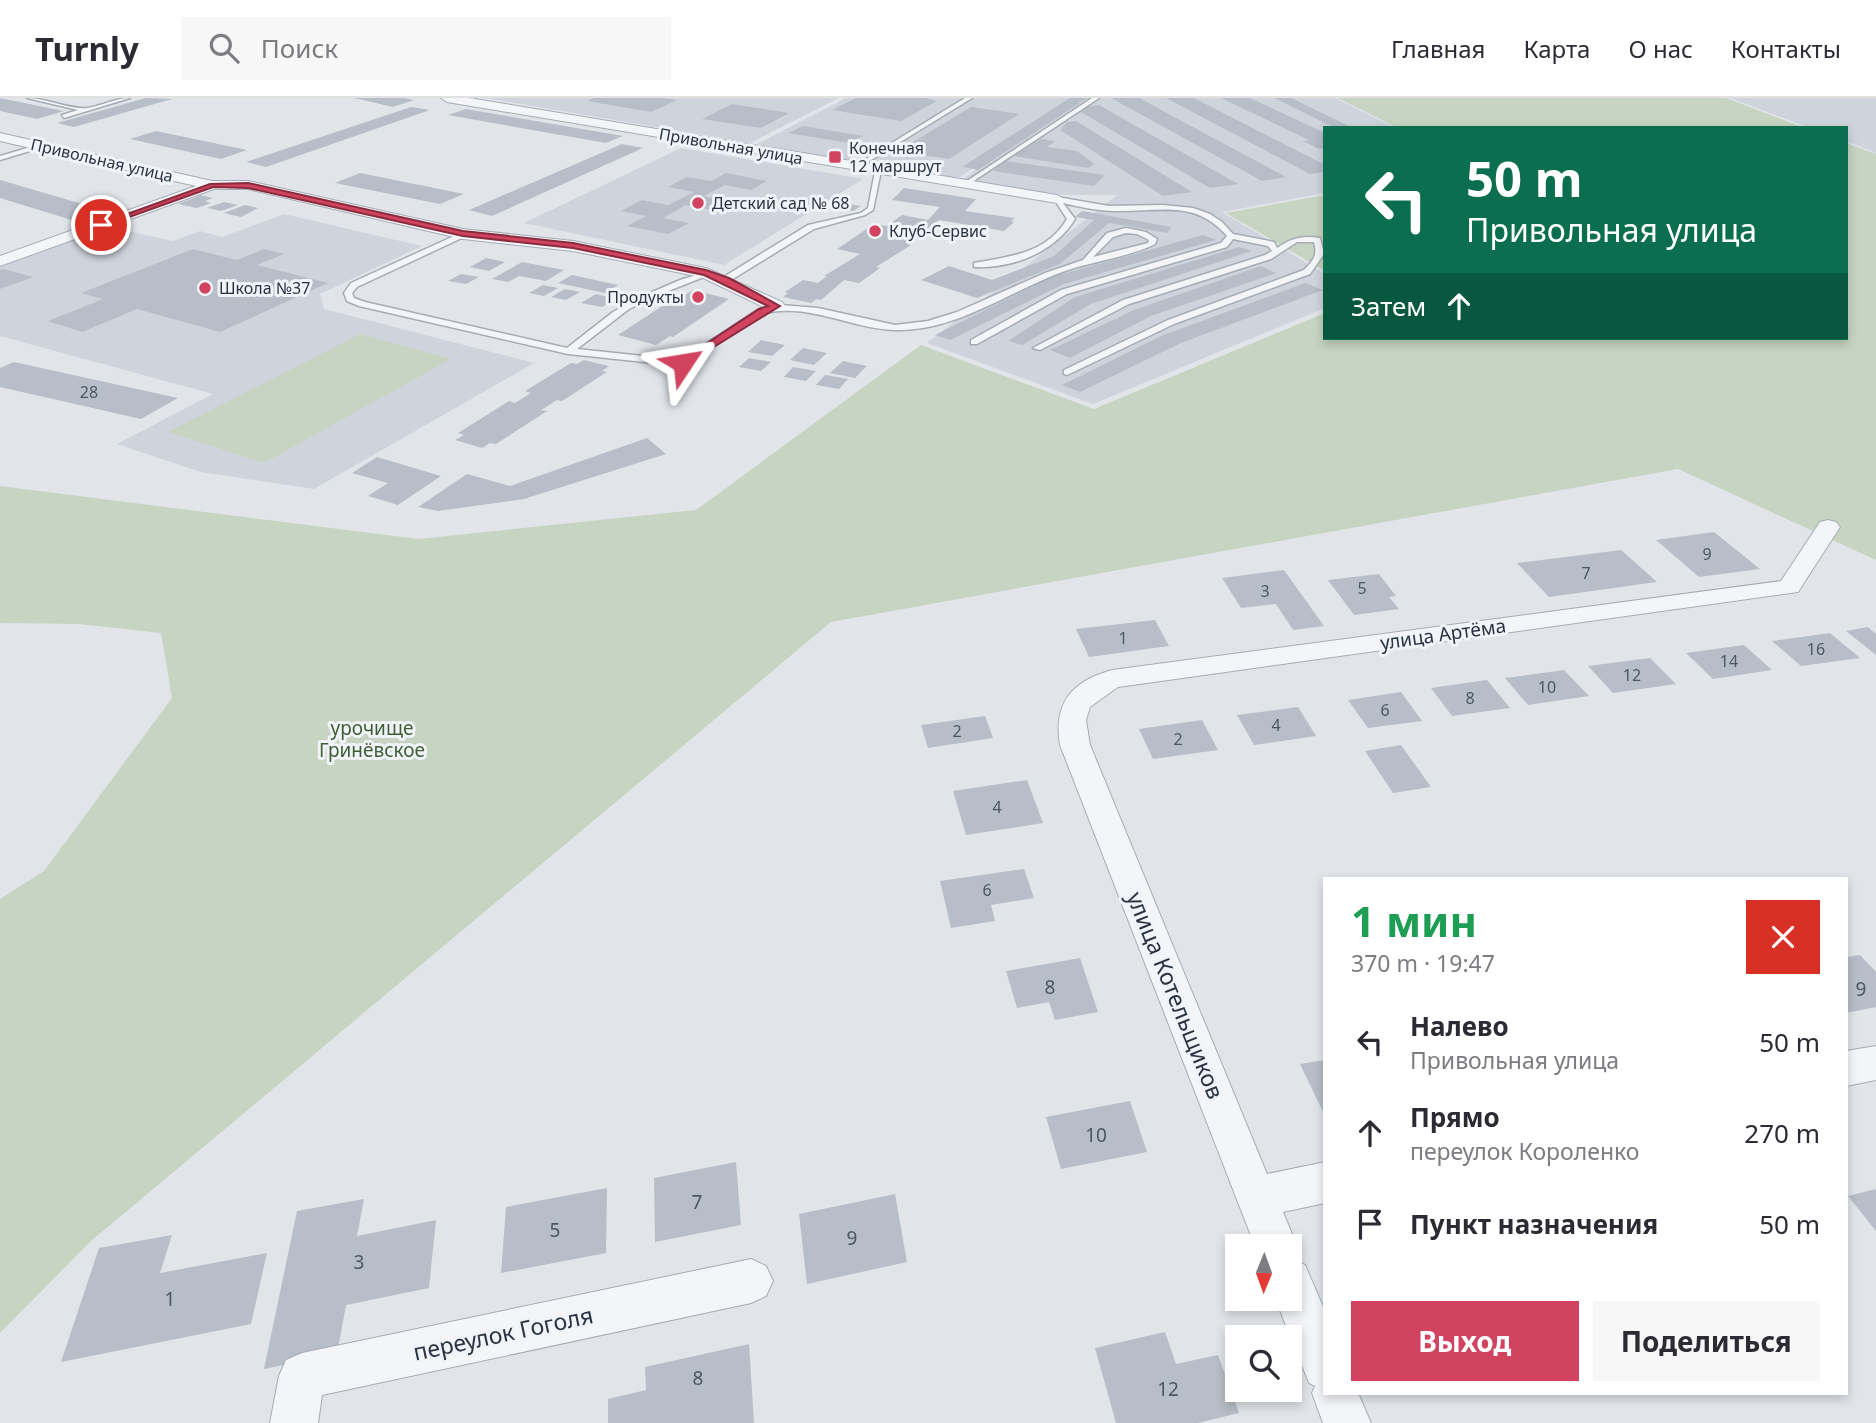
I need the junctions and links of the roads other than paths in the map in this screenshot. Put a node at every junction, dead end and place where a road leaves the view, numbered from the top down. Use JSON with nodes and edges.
{"nodes":[{"id":1,"x":30,"y":98,"type":"edge"},
{"id":2,"x":127,"y":98,"type":"edge"},
{"id":3,"x":447,"y":98,"type":"edge"},
{"id":4,"x":969,"y":98,"type":"edge"},
{"id":5,"x":1096,"y":98,"type":"edge"},
{"id":6,"x":85,"y":110,"type":"junction"},
{"id":7,"x":64,"y":116,"type":"dead end"},
{"id":8,"x":0,"y":137,"type":"edge"},
{"id":9,"x":41,"y":146,"type":"junction"},
{"id":10,"x":0,"y":158,"type":"edge"},
{"id":11,"x":856,"y":167,"type":"junction"},
{"id":12,"x":878,"y":171,"type":"junction"},
{"id":13,"x":212,"y":185,"type":"junction"},
{"id":14,"x":964,"y":186,"type":"junction"},
{"id":15,"x":1057,"y":199,"type":"junction"},
{"id":16,"x":463,"y":234,"type":"junction"},
{"id":17,"x":1231,"y":236,"type":"junction"},
{"id":18,"x":1276,"y":252,"type":"junction"},
{"id":19,"x":0,"y":261,"type":"edge"},
{"id":20,"x":1086,"y":261,"type":"junction"},
{"id":21,"x":977,"y":265,"type":"dead end"},
{"id":22,"x":706,"y":273,"type":"junction"},
{"id":23,"x":725,"y":280,"type":"junction"},
{"id":24,"x":776,"y":306,"type":"junction"},
{"id":25,"x":974,"y":342,"type":"dead end"},
{"id":26,"x":1037,"y":348,"type":"dead end"},
{"id":27,"x":568,"y":351,"type":"junction"},
{"id":28,"x":1067,"y":372,"type":"dead end"},
{"id":29,"x":1828,"y":527,"type":"dead end"},
{"id":30,"x":1075,"y":744,"type":"joint"},
{"id":31,"x":1876,"y":1063,"type":"edge"},
{"id":32,"x":1848,"y":1069,"type":"edge"},
{"id":33,"x":1323,"y":1182,"type":"edge"},
{"id":34,"x":1256,"y":1196,"type":"junction"},
{"id":35,"x":1271,"y":1234,"type":"edge"},
{"id":36,"x":751,"y":1281,"type":"dead end"},
{"id":37,"x":1302,"y":1309,"type":"edge"},
{"id":38,"x":1323,"y":1362,"type":"edge"},
{"id":39,"x":1336,"y":1395,"type":"edge"},
{"id":40,"x":294,"y":1423,"type":"edge"},
{"id":41,"x":1347,"y":1423,"type":"edge"}],
"edges":[{"from":1,"to":6,"type":"lane"},
{"from":2,"to":6,"type":"lane"},
{"from":3,"to":11,"type":"street","name":"Привольная улица"},
{"from":4,"to":11,"type":"lane"},
{"from":5,"to":14,"type":"lane"},
{"from":6,"to":7,"type":"lane"},
{"from":8,"to":9,"type":"street","name":"Привольная улица"},
{"from":9,"to":10,"type":"lane"},
{"from":9,"to":13,"type":"street","name":"Привольная улица"},
{"from":11,"to":12,"type":"street","name":"Привольная улица"},
{"from":12,"to":14,"type":"street","name":"Привольная улица"},
{"from":12,"to":23,"type":"lane"},
{"from":13,"to":16,"type":"street","name":"Привольная улица"},
{"from":13,"to":19,"type":"street"},
{"from":14,"to":15,"type":"street","name":"Привольная улица"},
{"from":15,"to":17,"type":"lane"},
{"from":15,"to":21,"type":"lane"},
{"from":16,"to":22,"type":"street","name":"Привольная улица"},
{"from":16,"to":27,"type":"lane"},
{"from":17,"to":18,"type":"lane"},
{"from":17,"to":25,"type":"lane"},
{"from":18,"to":26,"type":"lane"},
{"from":18,"to":28,"type":"lane"},
{"from":20,"to":20,"type":"lane"},
{"from":20,"to":24,"type":"lane"},
{"from":22,"to":23,"type":"street","name":"Привольная улица"},
{"from":22,"to":27,"type":"lane"},
{"from":23,"to":24,"type":"street","name":"Привольная улица"},
{"from":24,"to":27,"type":"lane"},
{"from":29,"to":30,"type":"street","name":"улица Артёма"},
{"from":30,"to":34,"type":"street","name":"улица Котельщиков"},
{"from":31,"to":32,"type":"street"},
{"from":33,"to":34,"type":"street"},
{"from":34,"to":35,"type":"street","name":"улица Котельщиков"},
{"from":36,"to":40,"type":"street","name":"переулок Гоголя"},
{"from":37,"to":38,"type":"street"},
{"from":39,"to":41,"type":"street"}]}
